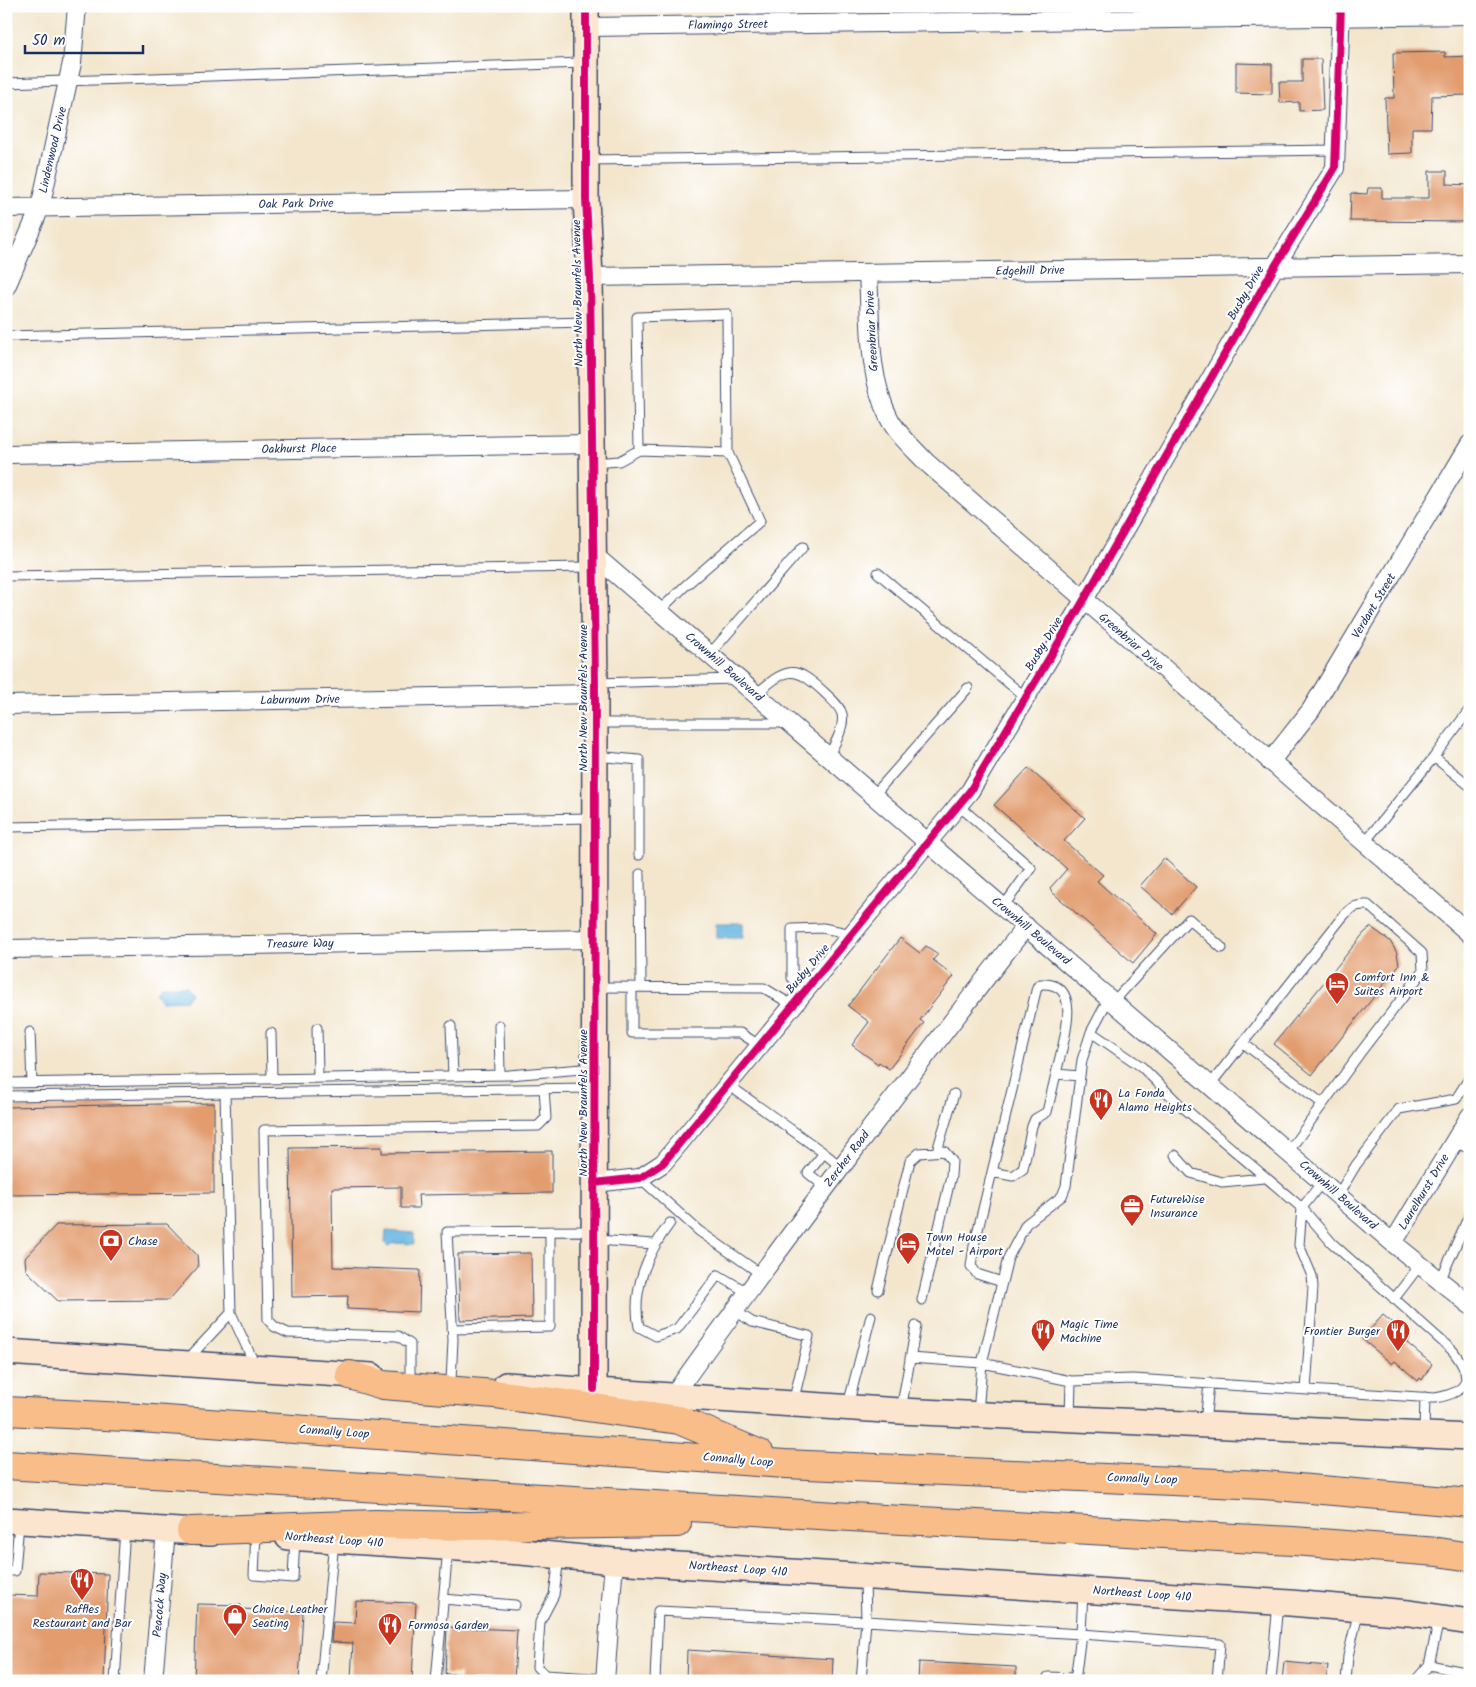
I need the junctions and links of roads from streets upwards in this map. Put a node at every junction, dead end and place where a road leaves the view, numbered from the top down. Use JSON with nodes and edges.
{"nodes":[{"id":1,"x":77,"y":6,"type":"edge"},
{"id":2,"x":1341,"y":11,"type":"edge"},
{"id":3,"x":1470,"y":15,"type":"edge"},
{"id":4,"x":586,"y":16,"type":"edge"},
{"id":5,"x":586,"y":199,"type":"junction"},
{"id":6,"x":6,"y":208,"type":"edge"},
{"id":7,"x":40,"y":208,"type":"junction"},
{"id":8,"x":1470,"y":264,"type":"edge"},
{"id":9,"x":1274,"y":268,"type":"junction"},
{"id":10,"x":868,"y":274,"type":"junction"},
{"id":11,"x":590,"y":277,"type":"junction"},
{"id":12,"x":6,"y":287,"type":"edge"},
{"id":13,"x":1470,"y":444,"type":"edge"},
{"id":14,"x":592,"y":453,"type":"junction"},
{"id":15,"x":6,"y":454,"type":"edge"},
{"id":16,"x":594,"y":561,"type":"junction"},
{"id":17,"x":1084,"y":600,"type":"junction"},
{"id":18,"x":595,"y":688,"type":"junction"},
{"id":19,"x":6,"y":705,"type":"edge"},
{"id":20,"x":1270,"y":762,"type":"junction"},
{"id":21,"x":928,"y":844,"type":"junction"},
{"id":22,"x":1026,"y":926,"type":"junction"},
{"id":23,"x":1470,"y":934,"type":"edge"},
{"id":24,"x":594,"y":939,"type":"junction"},
{"id":25,"x":6,"y":950,"type":"edge"},
{"id":26,"x":1470,"y":1116,"type":"edge"},
{"id":27,"x":1462,"y":1146,"type":"edge"},
{"id":28,"x":594,"y":1183,"type":"junction"},
{"id":29,"x":1394,"y":1243,"type":"junction"},
{"id":30,"x":1470,"y":1305,"type":"edge"},
{"id":31,"x":8,"y":1348,"type":"edge"},
{"id":32,"x":350,"y":1376,"type":"junction"},
{"id":33,"x":594,"y":1390,"type":"junction"},
{"id":34,"x":673,"y":1396,"type":"junction"},
{"id":35,"x":6,"y":1411,"type":"edge"},
{"id":36,"x":1470,"y":1437,"type":"edge"},
{"id":37,"x":785,"y":1464,"type":"junction"},
{"id":38,"x":6,"y":1465,"type":"edge"},
{"id":39,"x":1470,"y":1503,"type":"edge"},
{"id":40,"x":884,"y":1519,"type":"junction"},
{"id":41,"x":13,"y":1520,"type":"edge"},
{"id":42,"x":179,"y":1531,"type":"junction"},
{"id":43,"x":256,"y":1532,"type":"junction"},
{"id":44,"x":1470,"y":1557,"type":"edge"},
{"id":45,"x":614,"y":1561,"type":"junction"},
{"id":46,"x":1470,"y":1622,"type":"edge"},
{"id":47,"x":605,"y":1680,"type":"edge"},
{"id":48,"x":153,"y":1681,"type":"edge"}],
"edges":[{"from":1,"to":7,"type":"street","name":"Lindenwood Drive"},
{"from":2,"to":3,"type":"street","name":"Flamingo Street"},
{"from":2,"to":4,"type":"street","name":"Flamingo Street"},
{"from":2,"to":9,"type":"street","name":"Busby Drive"},
{"from":4,"to":5,"type":"main road","name":"North New Braunfels Avenue"},
{"from":5,"to":7,"type":"street","name":"Oak Park Drive"},
{"from":5,"to":11,"type":"main road","name":"North New Braunfels Avenue"},
{"from":6,"to":7,"type":"street","name":"Oak Park Drive"},
{"from":7,"to":12,"type":"street","name":"Lindenwood Drive"},
{"from":8,"to":9,"type":"street","name":"Edgehill Drive"},
{"from":9,"to":10,"type":"street","name":"Edgehill Drive"},
{"from":9,"to":17,"type":"street","name":"Busby Drive"},
{"from":10,"to":11,"type":"street","name":"Edgehill Drive"},
{"from":10,"to":17,"type":"street","name":"Greenbriar Drive"},
{"from":11,"to":14,"type":"main road","name":"North New Braunfels Avenue"},
{"from":13,"to":20,"type":"street","name":"Verdant Street"},
{"from":14,"to":15,"type":"street","name":"Oakhurst Place"},
{"from":14,"to":16,"type":"main road","name":"North New Braunfels Avenue"},
{"from":16,"to":18,"type":"main road","name":"North New Braunfels Avenue"},
{"from":16,"to":21,"type":"street","name":"Crownhill Boulevard"},
{"from":17,"to":20,"type":"street","name":"Greenbriar Drive"},
{"from":17,"to":21,"type":"street","name":"Busby Drive"},
{"from":18,"to":19,"type":"street","name":"Laburnum Drive"},
{"from":18,"to":24,"type":"main road","name":"North New Braunfels Avenue"},
{"from":20,"to":23,"type":"street","name":"Greenbriar Drive"},
{"from":21,"to":22,"type":"street","name":"Crownhill Boulevard"},
{"from":21,"to":28,"type":"street","name":"Busby Drive"},
{"from":22,"to":29,"type":"street","name":"Crownhill Boulevard"},
{"from":22,"to":34,"type":"street","name":"Zercher Road"},
{"from":24,"to":25,"type":"street","name":"Treasure Way"},
{"from":24,"to":28,"type":"main road","name":"North New Braunfels Avenue"},
{"from":26,"to":27,"type":"street","name":"Laurelhurst Drive"},
{"from":27,"to":29,"type":"street","name":"Laurelhurst Drive"},
{"from":28,"to":33,"type":"main road","name":"North New Braunfels Avenue"},
{"from":29,"to":30,"type":"street","name":"Crownhill Boulevard"},
{"from":31,"to":32,"type":"main road"},
{"from":32,"to":33,"type":"main road"},
{"from":32,"to":37,"type":"highway"},
{"from":33,"to":34,"type":"main road"},
{"from":34,"to":36,"type":"main road"},
{"from":35,"to":37,"type":"highway","name":"Connally Loop"},
{"from":37,"to":39,"type":"highway","name":"Connally Loop"},
{"from":38,"to":40,"type":"highway"},
{"from":40,"to":43,"type":"highway"},
{"from":40,"to":44,"type":"highway"},
{"from":41,"to":42,"type":"main road"},
{"from":42,"to":43,"type":"highway"},
{"from":42,"to":48,"type":"street","name":"Peacock Way"},
{"from":43,"to":45,"type":"main road","name":"Northeast Loop 410"},
{"from":45,"to":46,"type":"main road","name":"Northeast Loop 410"},
{"from":45,"to":47,"type":"street"}]}
